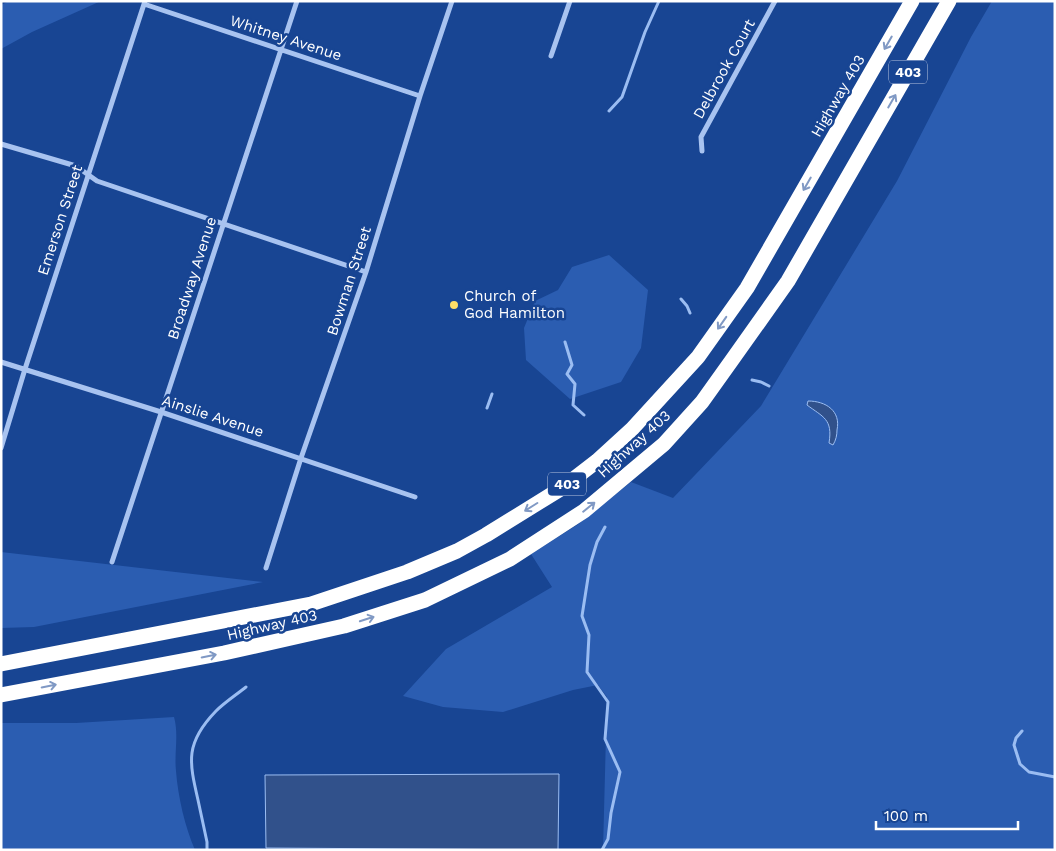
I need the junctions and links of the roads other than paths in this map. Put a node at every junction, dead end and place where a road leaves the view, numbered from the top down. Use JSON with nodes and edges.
{"nodes":[{"id":1,"x":297,"y":1,"type":"edge"},
{"id":2,"x":452,"y":1,"type":"edge"},
{"id":3,"x":570,"y":1,"type":"edge"},
{"id":4,"x":775,"y":1,"type":"edge"},
{"id":5,"x":912,"y":1,"type":"edge"},
{"id":6,"x":949,"y":1,"type":"edge"},
{"id":7,"x":144,"y":3,"type":"edge"},
{"id":8,"x":280,"y":50,"type":"junction"},
{"id":9,"x":551,"y":56,"type":"dead end"},
{"id":10,"x":420,"y":96,"type":"junction"},
{"id":11,"x":1,"y":144,"type":"edge"},
{"id":12,"x":702,"y":151,"type":"dead end"},
{"id":13,"x":88,"y":175,"type":"junction"},
{"id":14,"x":224,"y":223,"type":"junction"},
{"id":15,"x":366,"y":272,"type":"junction"},
{"id":16,"x":1,"y":362,"type":"edge"},
{"id":17,"x":25,"y":369,"type":"junction"},
{"id":18,"x":160,"y":412,"type":"junction"},
{"id":19,"x":1,"y":448,"type":"edge"},
{"id":20,"x":301,"y":458,"type":"junction"},
{"id":21,"x":415,"y":497,"type":"dead end"},
{"id":22,"x":112,"y":562,"type":"dead end"},
{"id":23,"x":266,"y":568,"type":"dead end"},
{"id":24,"x":1,"y":664,"type":"edge"},
{"id":25,"x":1,"y":695,"type":"edge"}],
"edges":[{"from":1,"to":8,"type":"street","name":"Broadway Avenue"},
{"from":2,"to":10,"type":"street","name":"Bowman Street"},
{"from":3,"to":9,"type":"street"},
{"from":4,"to":12,"type":"street","name":"Delbrook Court"},
{"from":5,"to":24,"type":"highway","name":"Highway 403","number":"403","one_way":true},
{"from":25,"to":6,"type":"highway","name":"Highway 403","number":"403","one_way":true},
{"from":7,"to":8,"type":"street","name":"Whitney Avenue"},
{"from":7,"to":13,"type":"street","name":"Emerson Street"},
{"from":8,"to":10,"type":"street","name":"Whitney Avenue"},
{"from":8,"to":14,"type":"street","name":"Broadway Avenue"},
{"from":10,"to":15,"type":"street","name":"Bowman Street"},
{"from":11,"to":13,"type":"street"},
{"from":13,"to":14,"type":"street"},
{"from":13,"to":17,"type":"street","name":"Emerson Street"},
{"from":14,"to":15,"type":"street"},
{"from":14,"to":18,"type":"street","name":"Broadway Avenue"},
{"from":15,"to":20,"type":"street","name":"Bowman Street"},
{"from":16,"to":17,"type":"street","name":"Ainslie Avenue"},
{"from":17,"to":18,"type":"street","name":"Ainslie Avenue"},
{"from":17,"to":19,"type":"street","name":"Emerson Street"},
{"from":18,"to":20,"type":"street","name":"Ainslie Avenue"},
{"from":18,"to":22,"type":"street","name":"Broadway Avenue"},
{"from":20,"to":21,"type":"street","name":"Ainslie Avenue"},
{"from":20,"to":23,"type":"street","name":"Bowman Street"}]}
